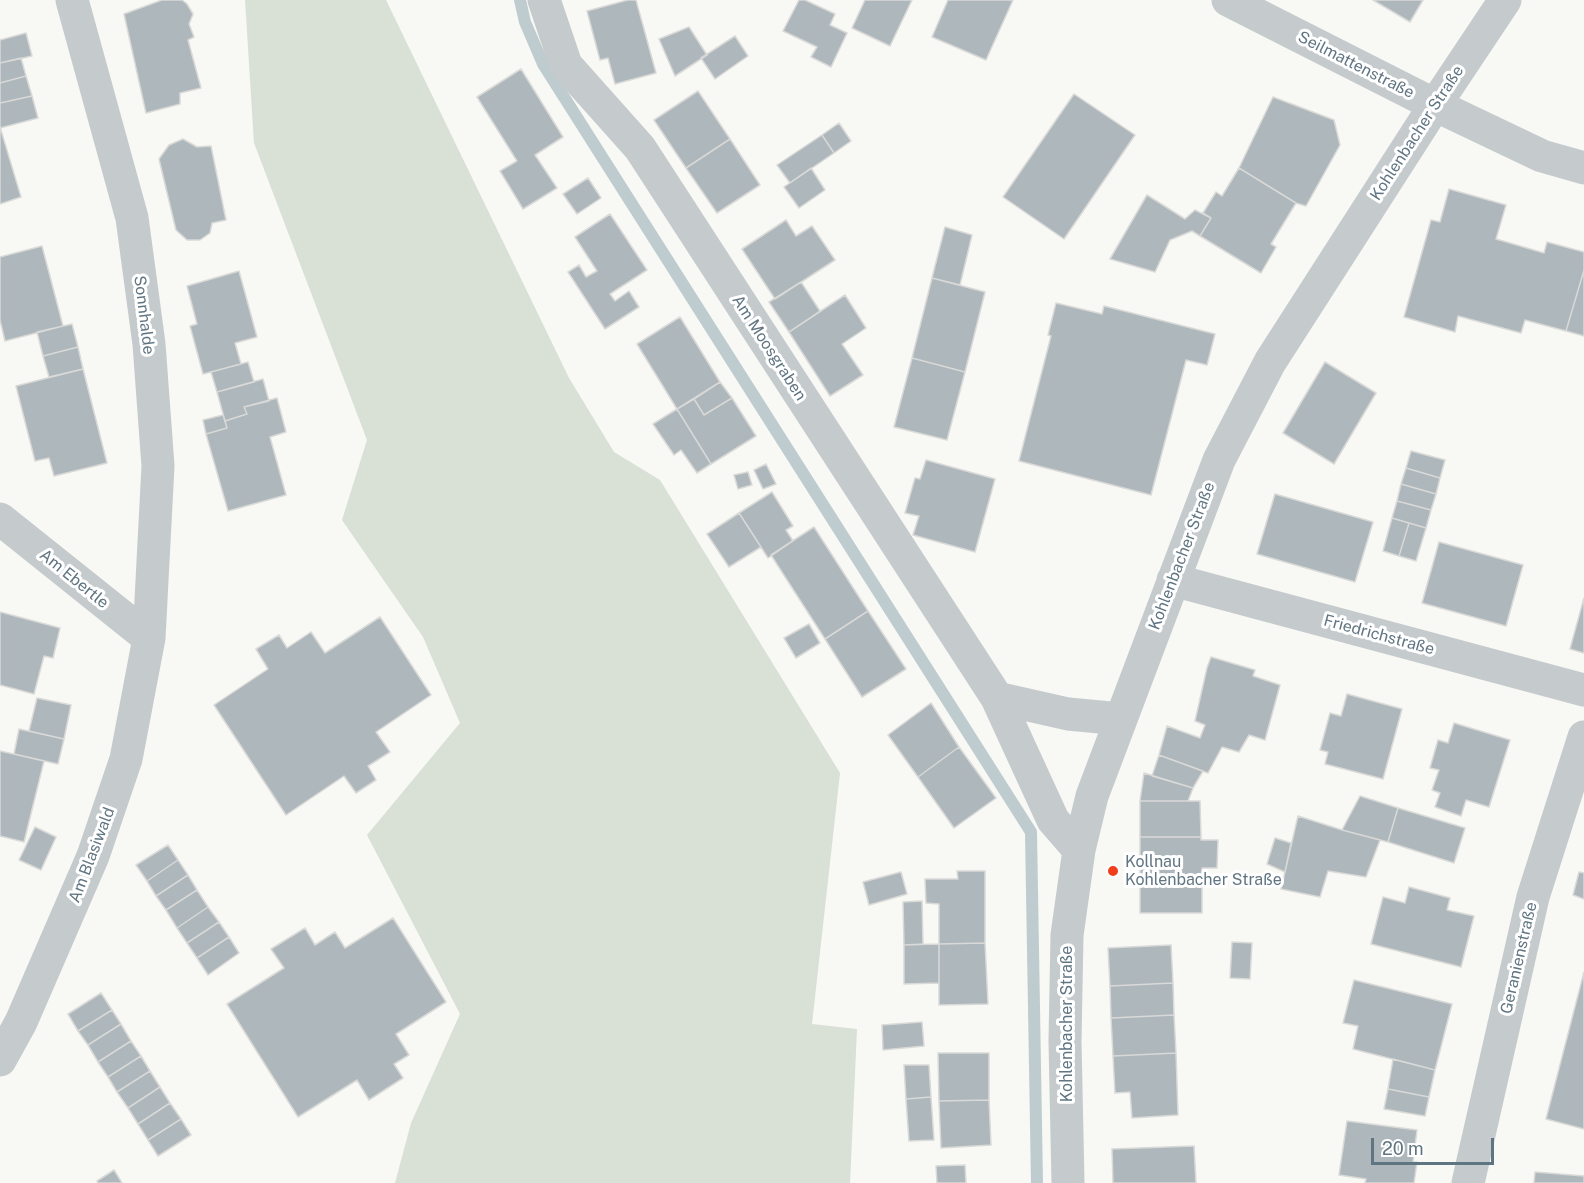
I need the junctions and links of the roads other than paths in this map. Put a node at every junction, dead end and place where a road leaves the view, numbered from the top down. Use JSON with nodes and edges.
{"nodes":[{"id":1,"x":72,"y":0,"type":"edge"},
{"id":2,"x":544,"y":0,"type":"edge"},
{"id":3,"x":1228,"y":0,"type":"edge"},
{"id":4,"x":1505,"y":0,"type":"edge"},
{"id":5,"x":1435,"y":105,"type":"junction"},
{"id":6,"x":1584,"y":168,"type":"edge"},
{"id":7,"x":0,"y":519,"type":"edge"},
{"id":8,"x":1173,"y":580,"type":"junction"},
{"id":9,"x":149,"y":638,"type":"junction"},
{"id":10,"x":1584,"y":690,"type":"edge"},
{"id":11,"x":997,"y":699,"type":"junction"},
{"id":12,"x":1121,"y":719,"type":"junction"},
{"id":13,"x":1584,"y":737,"type":"edge"},
{"id":14,"x":1079,"y":850,"type":"junction"},
{"id":15,"x":0,"y":1060,"type":"edge"},
{"id":16,"x":1068,"y":1183,"type":"edge"},
{"id":17,"x":1468,"y":1183,"type":"edge"}],
"edges":[{"from":1,"to":9,"type":"street","name":"Sonnhalde"},
{"from":2,"to":11,"type":"street","name":"Am Moosgraben"},
{"from":3,"to":5,"type":"street","name":"Seilmattenstraße"},
{"from":4,"to":5,"type":"street","name":"Kohlenbacher Straße"},
{"from":5,"to":6,"type":"street","name":"Seilmattenstraße"},
{"from":5,"to":8,"type":"street","name":"Kohlenbacher Straße"},
{"from":7,"to":9,"type":"street","name":"Am Ebertle"},
{"from":8,"to":10,"type":"street","name":"Friedrichstraße"},
{"from":8,"to":12,"type":"street","name":"Kohlenbacher Straße"},
{"from":9,"to":15,"type":"street","name":"Am Blasiwald"},
{"from":11,"to":12,"type":"street"},
{"from":11,"to":14,"type":"street","name":"Am Moosgraben"},
{"from":12,"to":14,"type":"street","name":"Kohlenbacher Straße"},
{"from":13,"to":17,"type":"street","name":"Geranienstraße"},
{"from":14,"to":16,"type":"street","name":"Kohlenbacher Straße"}]}
